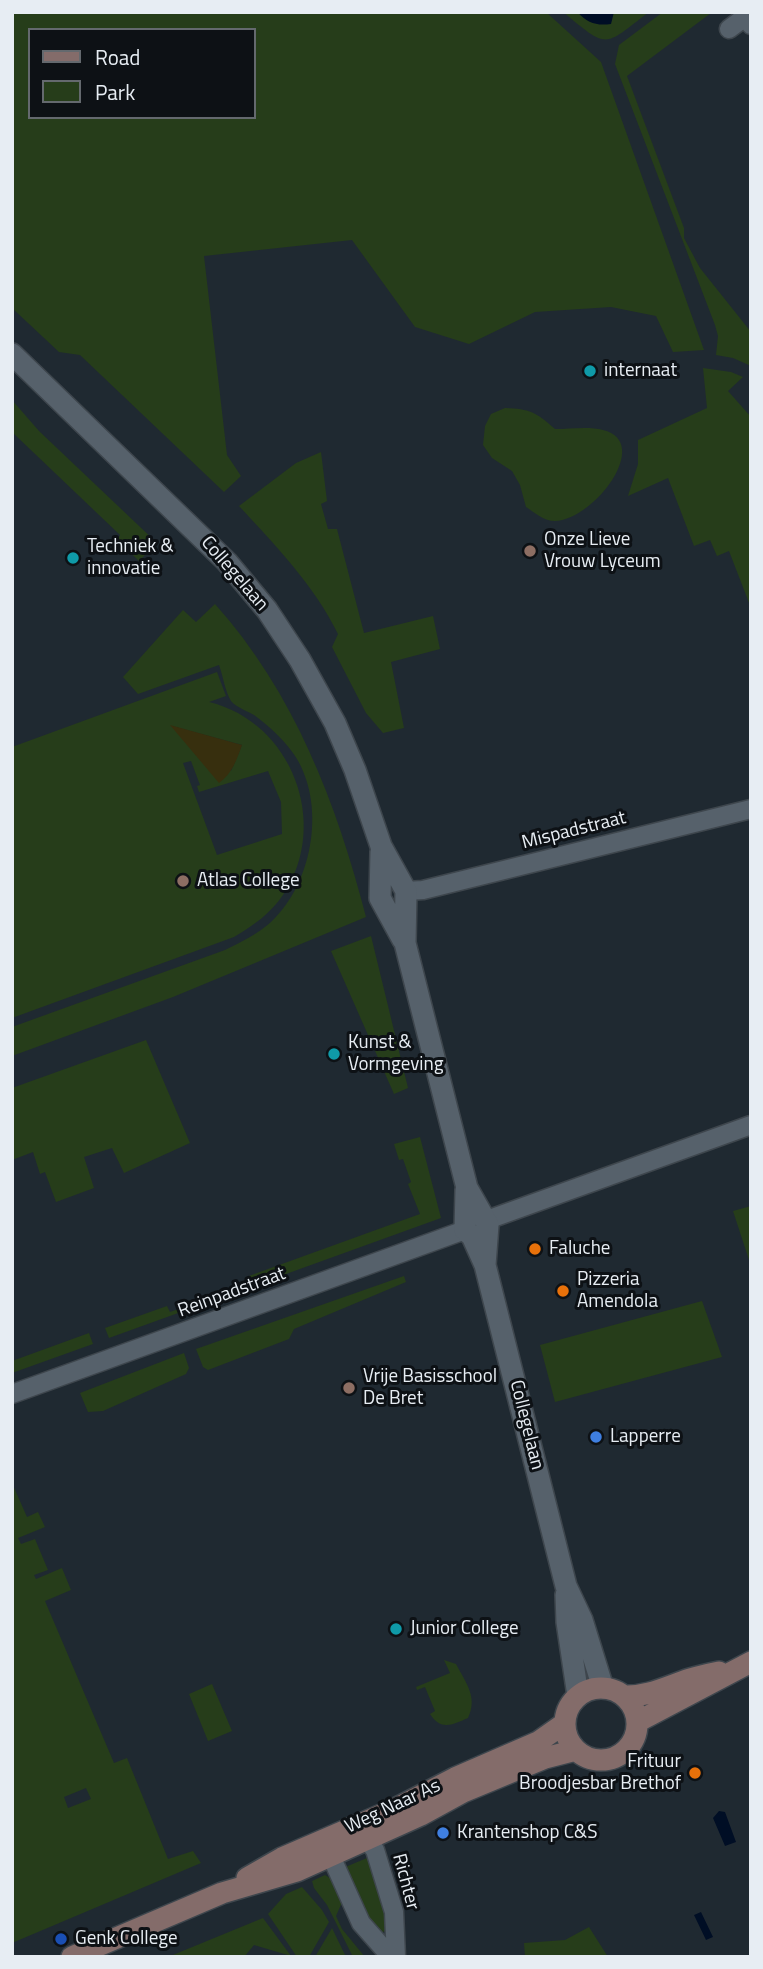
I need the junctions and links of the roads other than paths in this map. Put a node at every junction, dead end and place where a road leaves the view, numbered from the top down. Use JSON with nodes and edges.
{"nodes":[{"id":1,"x":751,"y":25,"type":"edge"},
{"id":2,"x":729,"y":29,"type":"dead end"},
{"id":3,"x":12,"y":354,"type":"edge"},
{"id":4,"x":751,"y":809,"type":"edge"},
{"id":5,"x":396,"y":894,"type":"junction"},
{"id":6,"x":751,"y":1125,"type":"edge"},
{"id":7,"x":480,"y":1223,"type":"junction"},
{"id":8,"x":12,"y":1394,"type":"edge"},
{"id":9,"x":566,"y":1586,"type":"junction"},
{"id":10,"x":743,"y":1666,"type":"edge"},
{"id":11,"x":603,"y":1688,"type":"junction"},
{"id":12,"x":579,"y":1696,"type":"junction"},
{"id":13,"x":624,"y":1696,"type":"junction"},
{"id":14,"x":637,"y":1722,"type":"junction"},
{"id":15,"x":565,"y":1723,"type":"junction"},
{"id":16,"x":576,"y":1750,"type":"junction"},
{"id":17,"x":361,"y":1833,"type":"junction"},
{"id":18,"x":327,"y":1847,"type":"junction"},
{"id":19,"x":72,"y":1957,"type":"edge"},
{"id":20,"x":393,"y":1957,"type":"edge"}],
"edges":[{"from":1,"to":2,"type":"street"},
{"from":3,"to":5,"type":"street","name":"Collegelaan"},
{"from":4,"to":5,"type":"street","name":"Mispadstraat"},
{"from":5,"to":7,"type":"street","name":"Collegelaan"},
{"from":6,"to":7,"type":"street","name":"Reinpadstraat"},
{"from":7,"to":8,"type":"street","name":"Reinpadstraat"},
{"from":7,"to":9,"type":"street","name":"Collegelaan"},
{"from":9,"to":11,"type":"street","name":"Collegelaan"},
{"from":9,"to":12,"type":"street","name":"Collegelaan"},
{"from":10,"to":13,"type":"main road"},
{"from":10,"to":14,"type":"main road"},
{"from":11,"to":12,"type":"main road"},
{"from":11,"to":13,"type":"main road"},
{"from":12,"to":15,"type":"main road","name":"Weg Naar As"},
{"from":13,"to":14,"type":"main road"},
{"from":14,"to":16,"type":"main road"},
{"from":15,"to":16,"type":"main road"},
{"from":15,"to":17,"type":"main road","name":"Weg Naar As"},
{"from":16,"to":17,"type":"main road","name":"Weg Naar As"},
{"from":17,"to":18,"type":"main road","name":"Weg Naar As"},
{"from":17,"to":20,"type":"street","name":"Richter"},
{"from":18,"to":19,"type":"main road","name":"Weg Naar As"},
{"from":18,"to":20,"type":"street","name":"Richter"}]}
